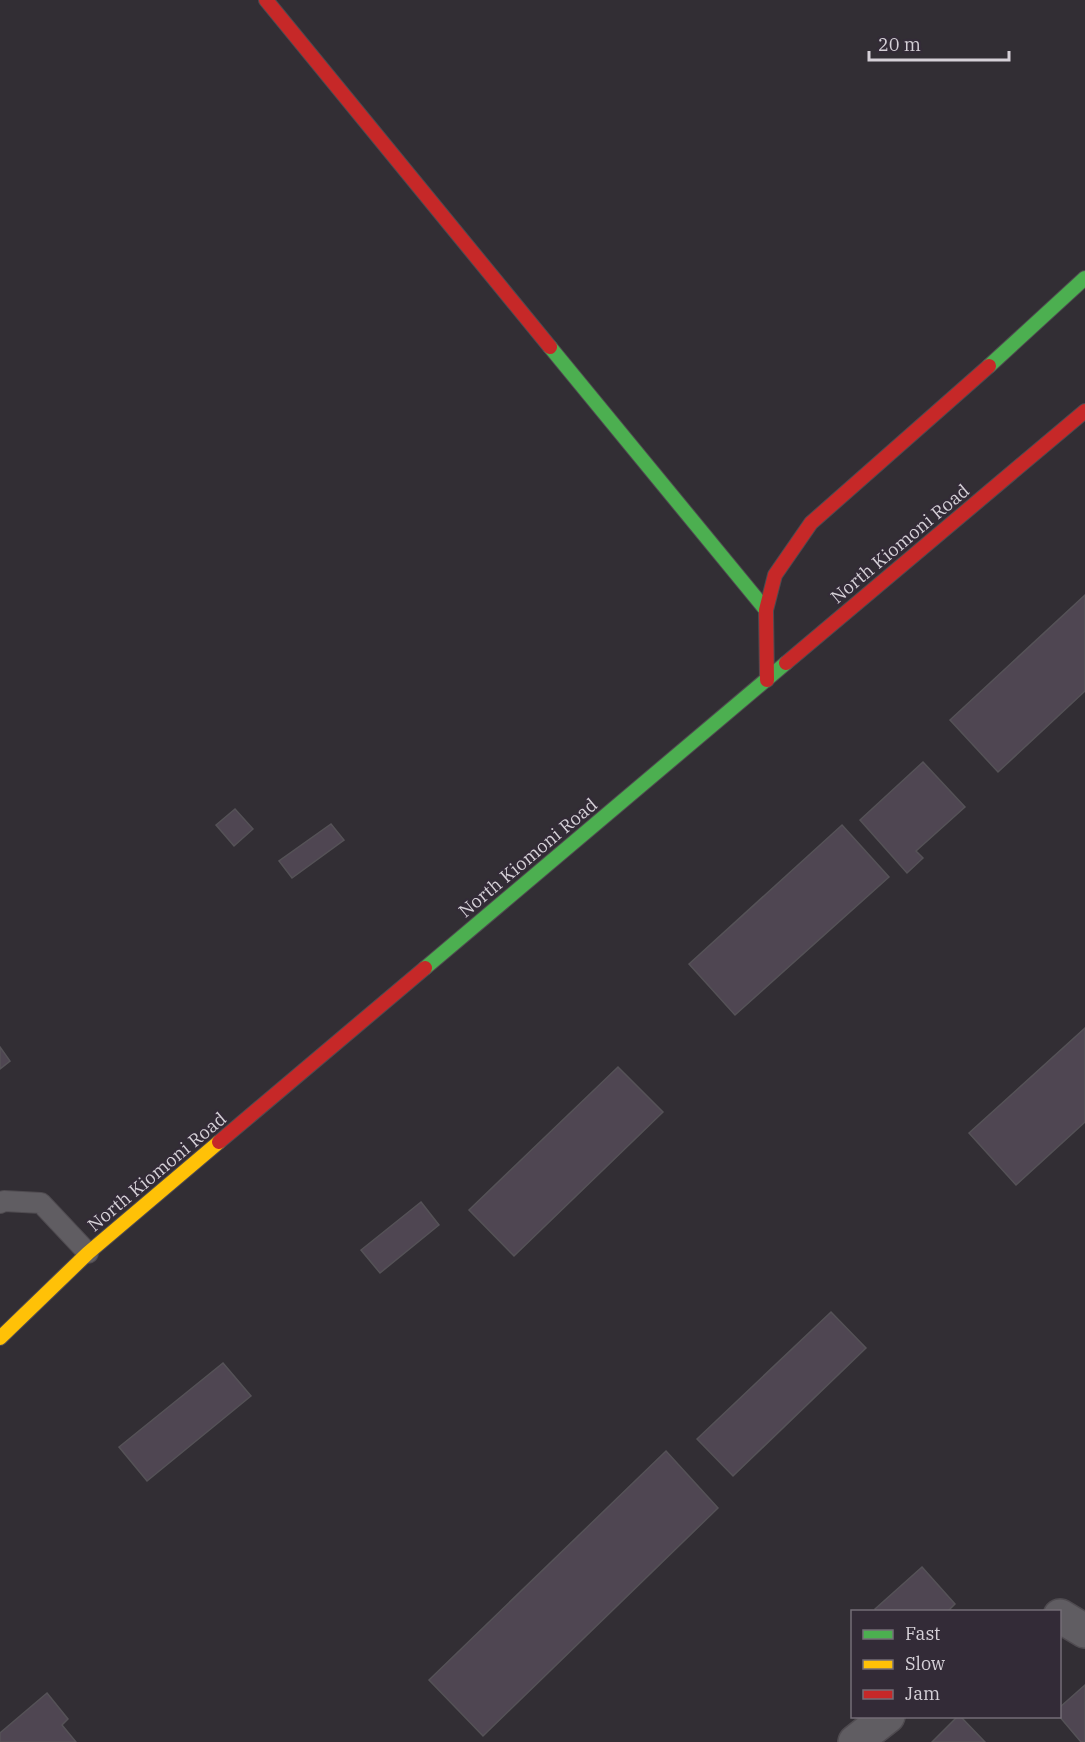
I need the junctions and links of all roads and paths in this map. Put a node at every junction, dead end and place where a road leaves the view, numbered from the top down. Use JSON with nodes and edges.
{"nodes":[{"id":1,"x":266,"y":0,"type":"edge"},
{"id":2,"x":1085,"y":278,"type":"edge"},
{"id":3,"x":1085,"y":411,"type":"edge"},
{"id":4,"x":766,"y":610,"type":"junction"},
{"id":5,"x":767,"y":680,"type":"junction"},
{"id":6,"x":0,"y":1203,"type":"edge"},
{"id":7,"x":88,"y":1253,"type":"junction"},
{"id":8,"x":0,"y":1338,"type":"edge"},
{"id":9,"x":1061,"y":1617,"type":"edge"},
{"id":10,"x":1085,"y":1631,"type":"edge"},
{"id":11,"x":885,"y":1718,"type":"edge"},
{"id":12,"x":855,"y":1742,"type":"edge"}],
"edges":[{"from":1,"to":4,"type":"main road"},
{"from":2,"to":4,"type":"main road"},
{"from":3,"to":5,"type":"main road","name":"North Kiomoni Road"},
{"from":4,"to":5,"type":"main road"},
{"from":5,"to":7,"type":"main road","name":"North Kiomoni Road"},
{"from":6,"to":7,"type":"lane"},
{"from":7,"to":8,"type":"main road","name":"North Kiomoni Road"},
{"from":9,"to":10,"type":"street"},
{"from":11,"to":12,"type":"street"}]}
